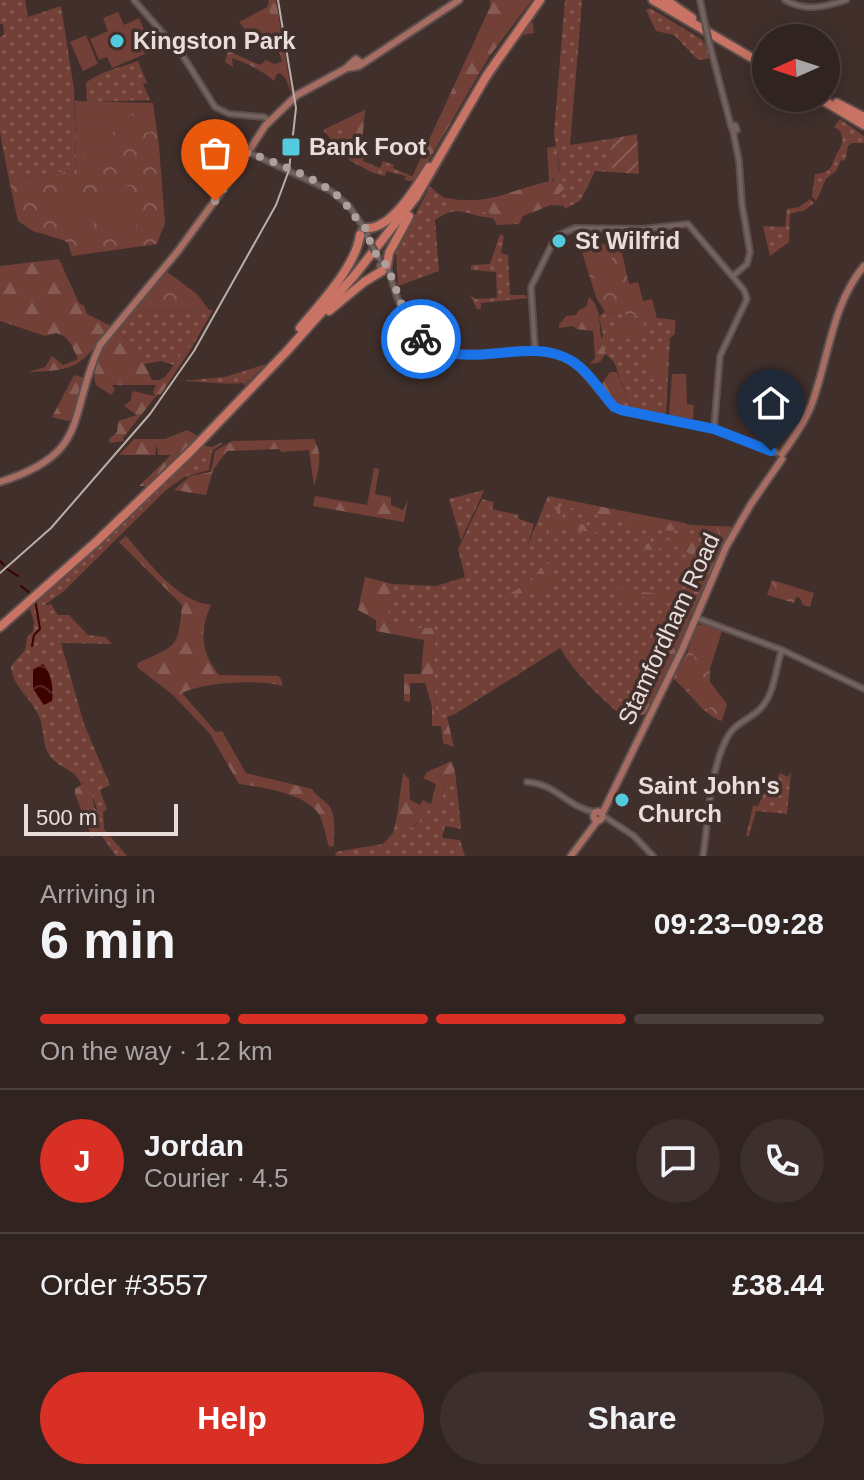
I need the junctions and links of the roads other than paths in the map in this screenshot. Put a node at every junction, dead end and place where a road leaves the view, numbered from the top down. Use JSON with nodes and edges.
{"nodes":[{"id":1,"x":134,"y":0,"type":"edge"},
{"id":2,"x":459,"y":0,"type":"edge"},
{"id":3,"x":538,"y":0,"type":"edge"},
{"id":4,"x":644,"y":0,"type":"edge"},
{"id":5,"x":653,"y":0,"type":"edge"},
{"id":6,"x":660,"y":0,"type":"edge"},
{"id":7,"x":666,"y":0,"type":"edge"},
{"id":8,"x":700,"y":0,"type":"edge"},
{"id":9,"x":785,"y":0,"type":"edge"},
{"id":10,"x":846,"y":0,"type":"edge"},
{"id":11,"x":699,"y":21,"type":"junction"},
{"id":12,"x":752,"y":55,"type":"edge"},
{"id":13,"x":840,"y":108,"type":"edge"},
{"id":14,"x":270,"y":121,"type":"junction"},
{"id":15,"x":864,"y":123,"type":"edge"},
{"id":16,"x":248,"y":152,"type":"junction"},
{"id":17,"x":438,"y":158,"type":"junction"},
{"id":18,"x":363,"y":230,"type":"junction"},
{"id":19,"x":384,"y":266,"type":"junction"},
{"id":20,"x":864,"y":267,"type":"edge"},
{"id":21,"x":733,"y":276,"type":"junction"},
{"id":22,"x":285,"y":350,"type":"junction"},
{"id":23,"x":535,"y":350,"type":"junction"},
{"id":24,"x":714,"y":429,"type":"junction"},
{"id":25,"x":780,"y":455,"type":"junction"},
{"id":26,"x":0,"y":482,"type":"edge"},
{"id":27,"x":695,"y":617,"type":"junction"},
{"id":28,"x":0,"y":625,"type":"edge"},
{"id":29,"x":782,"y":651,"type":"junction"},
{"id":30,"x":864,"y":689,"type":"edge"},
{"id":31,"x":527,"y":782,"type":"dead end"},
{"id":32,"x":598,"y":815,"type":"junction"},
{"id":33,"x":571,"y":856,"type":"edge"},
{"id":34,"x":653,"y":856,"type":"edge"},
{"id":35,"x":703,"y":856,"type":"edge"}],
"edges":[{"from":1,"to":14,"type":"street"},
{"from":2,"to":14,"type":"main road"},
{"from":3,"to":17,"type":"highway"},
{"from":4,"to":11,"type":"highway"},
{"from":5,"to":11,"type":"highway"},
{"from":6,"to":11,"type":"highway"},
{"from":7,"to":11,"type":"highway"},
{"from":8,"to":11,"type":"street"},
{"from":9,"to":10,"type":"street"},
{"from":11,"to":12,"type":"highway"},
{"from":11,"to":21,"type":"street","bridge":true},
{"from":13,"to":15,"type":"highway"},
{"from":14,"to":16,"type":"main road"},
{"from":16,"to":18,"type":"street"},
{"from":16,"to":26,"type":"main road"},
{"from":17,"to":18,"type":"highway"},
{"from":17,"to":19,"type":"highway"},
{"from":17,"to":22,"type":"highway"},
{"from":18,"to":19,"type":"street","bridge":true},
{"from":18,"to":22,"type":"highway"},
{"from":19,"to":22,"type":"highway"},
{"from":19,"to":23,"type":"street"},
{"from":20,"to":25,"type":"main road","name":"Stamfordham Road"},
{"from":20,"to":25,"type":"main road","name":"Stamfordham Road"},
{"from":21,"to":23,"type":"street"},
{"from":21,"to":24,"type":"street"},
{"from":22,"to":28,"type":"highway"},
{"from":23,"to":24,"type":"street"},
{"from":24,"to":25,"type":"street"},
{"from":25,"to":27,"type":"main road","name":"Stamfordham Road"},
{"from":27,"to":29,"type":"street"},
{"from":27,"to":32,"type":"main road","name":"Stamfordham Road"},
{"from":29,"to":30,"type":"street"},
{"from":29,"to":35,"type":"street"},
{"from":31,"to":32,"type":"street"},
{"from":32,"to":33,"type":"main road","name":"Stamfordham Road"},
{"from":32,"to":34,"type":"street"}]}
